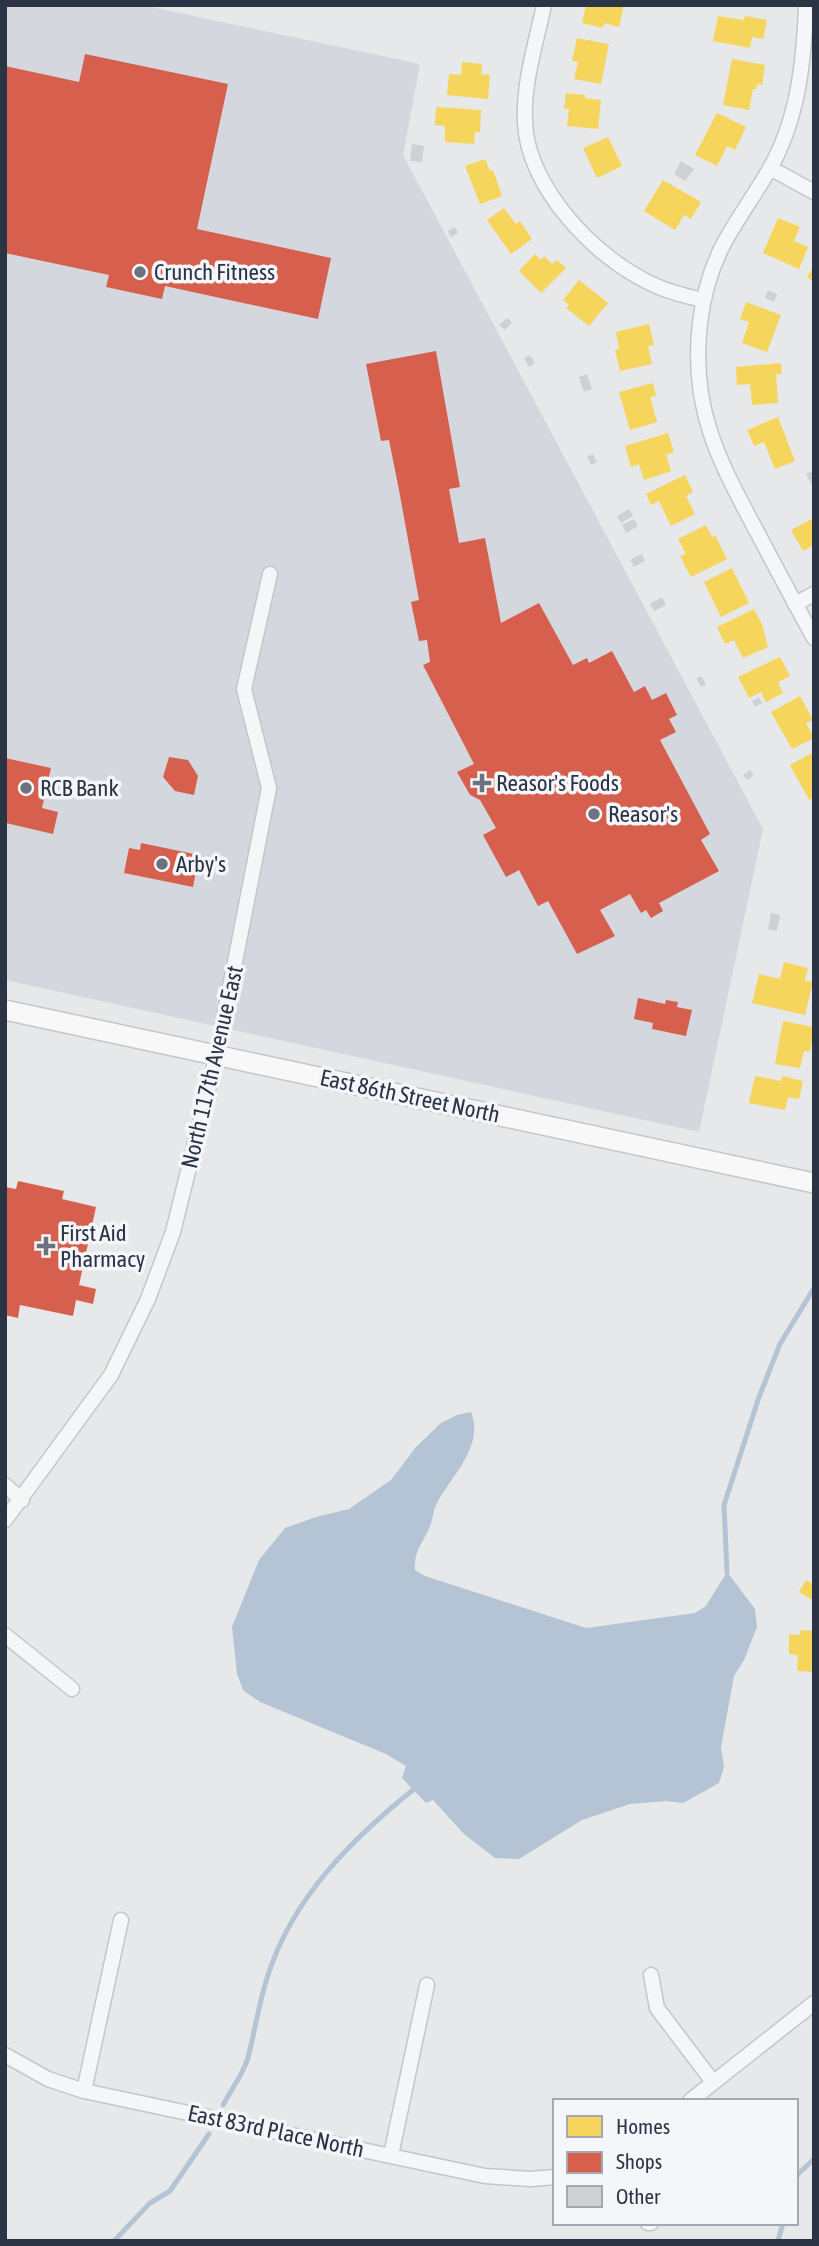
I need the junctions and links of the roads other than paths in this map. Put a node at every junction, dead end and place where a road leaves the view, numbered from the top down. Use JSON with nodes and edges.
{"nodes":[{"id":1,"x":544,"y":5,"type":"edge"},
{"id":2,"x":806,"y":5,"type":"edge"},
{"id":3,"x":771,"y":168,"type":"junction"},
{"id":4,"x":814,"y":192,"type":"edge"},
{"id":5,"x":703,"y":300,"type":"junction"},
{"id":6,"x":270,"y":574,"type":"dead end"},
{"id":7,"x":814,"y":594,"type":"edge"},
{"id":8,"x":795,"y":604,"type":"junction"},
{"id":9,"x":814,"y":638,"type":"edge"},
{"id":10,"x":5,"y":1010,"type":"edge"},
{"id":11,"x":217,"y":1054,"type":"junction"},
{"id":12,"x":814,"y":1183,"type":"edge"},
{"id":13,"x":5,"y":1485,"type":"edge"},
{"id":14,"x":22,"y":1500,"type":"junction"},
{"id":15,"x":5,"y":1520,"type":"edge"},
{"id":16,"x":5,"y":1635,"type":"edge"},
{"id":17,"x":72,"y":1689,"type":"dead end"},
{"id":18,"x":121,"y":1920,"type":"dead end"},
{"id":19,"x":651,"y":1975,"type":"dead end"},
{"id":20,"x":427,"y":1986,"type":"dead end"},
{"id":21,"x":813,"y":2005,"type":"edge"},
{"id":22,"x":5,"y":2056,"type":"edge"},
{"id":23,"x":713,"y":2082,"type":"junction"},
{"id":24,"x":84,"y":2091,"type":"junction"},
{"id":25,"x":692,"y":2099,"type":"edge"},
{"id":26,"x":391,"y":2155,"type":"junction"},
{"id":27,"x":553,"y":2177,"type":"edge"}],
"edges":[{"from":1,"to":5,"type":"street"},
{"from":2,"to":3,"type":"street"},
{"from":3,"to":4,"type":"street"},
{"from":3,"to":5,"type":"street"},
{"from":5,"to":8,"type":"street"},
{"from":6,"to":11,"type":"street","name":"North 117th Avenue East"},
{"from":7,"to":8,"type":"street"},
{"from":8,"to":9,"type":"street"},
{"from":10,"to":11,"type":"main road","name":"East 86th Street North"},
{"from":11,"to":12,"type":"main road","name":"East 86th Street North"},
{"from":11,"to":14,"type":"street","name":"North 117th Avenue East"},
{"from":13,"to":14,"type":"street"},
{"from":14,"to":15,"type":"street","name":"North 117th Avenue East"},
{"from":16,"to":17,"type":"street"},
{"from":18,"to":24,"type":"street"},
{"from":19,"to":23,"type":"street"},
{"from":20,"to":26,"type":"street"},
{"from":21,"to":23,"type":"street"},
{"from":22,"to":24,"type":"street","name":"East 83rd Place North"},
{"from":23,"to":25,"type":"street"},
{"from":24,"to":26,"type":"street","name":"East 83rd Place North"},
{"from":26,"to":27,"type":"street","name":"East 83rd Place North"}]}
